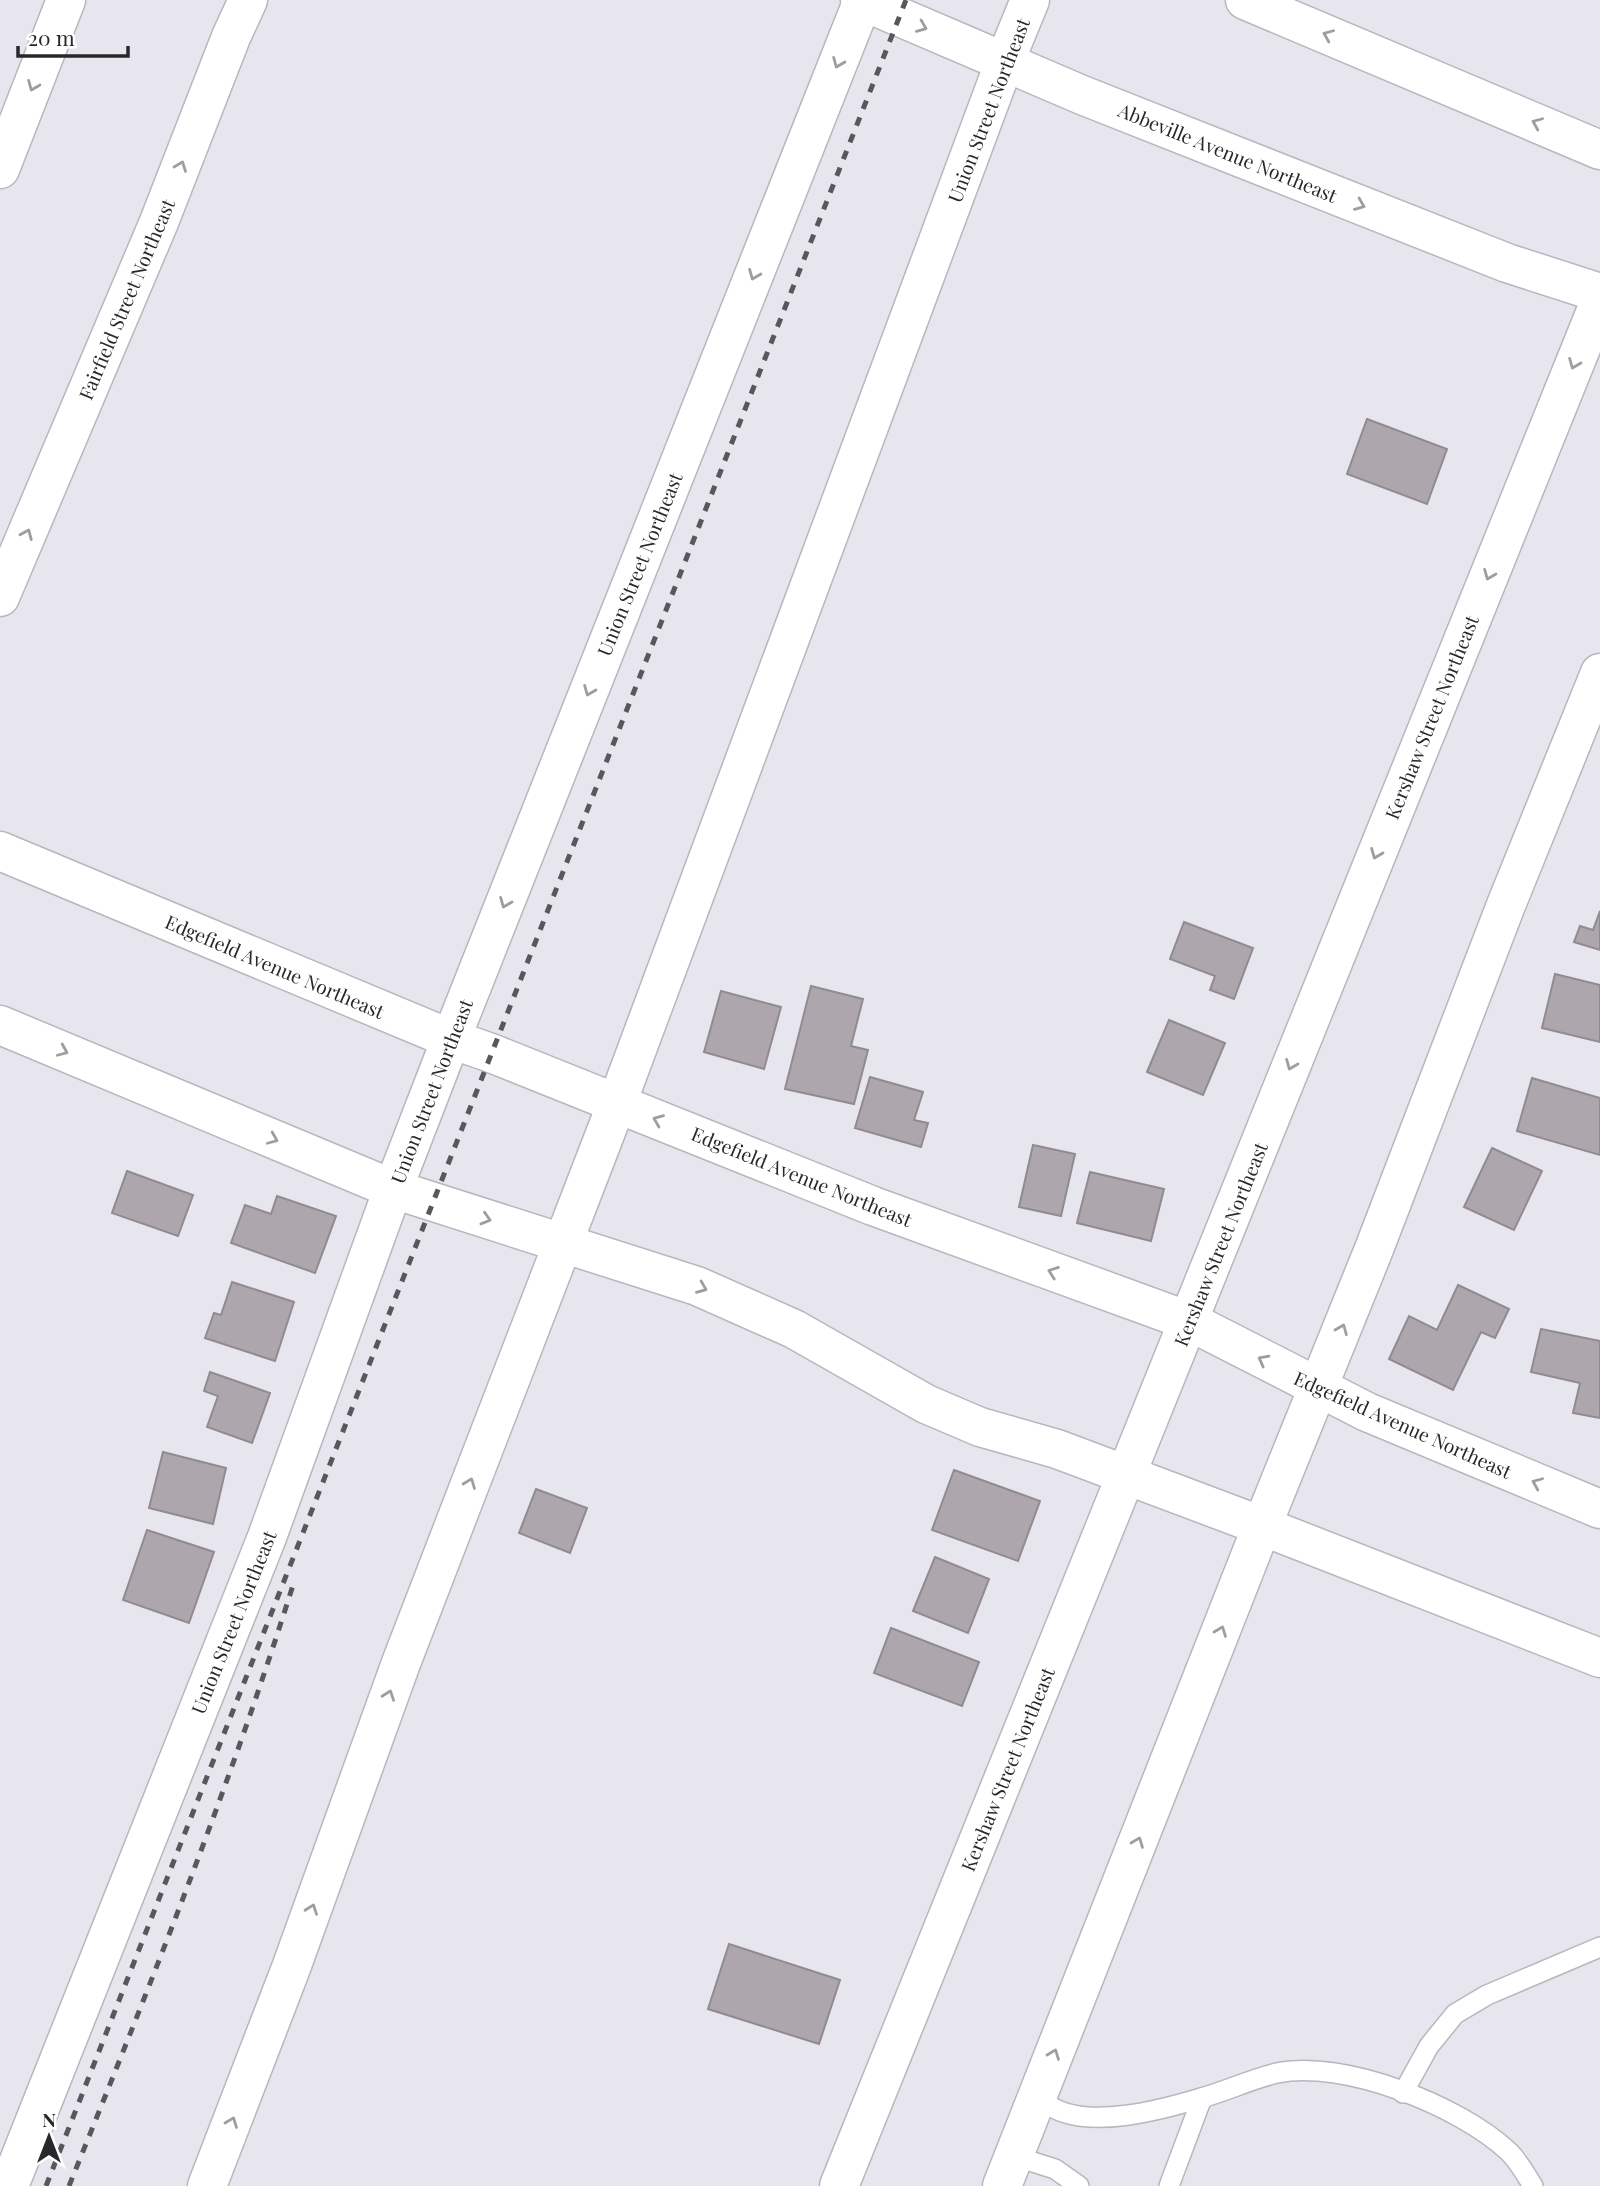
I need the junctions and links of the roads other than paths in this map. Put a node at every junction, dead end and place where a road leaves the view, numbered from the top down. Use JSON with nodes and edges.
{"nodes":[{"id":1,"x":66,"y":0,"type":"edge"},
{"id":2,"x":248,"y":0,"type":"edge"},
{"id":3,"x":862,"y":0,"type":"edge"},
{"id":4,"x":1030,"y":0,"type":"edge"},
{"id":5,"x":1245,"y":0,"type":"edge"},
{"id":6,"x":1005,"y":61,"type":"junction"},
{"id":7,"x":1600,"y":150,"type":"edge"},
{"id":8,"x":0,"y":169,"type":"edge"},
{"id":9,"x":1600,"y":293,"type":"edge"},
{"id":10,"x":1600,"y":301,"type":"edge"},
{"id":11,"x":0,"y":597,"type":"edge"},
{"id":12,"x":1600,"y":673,"type":"edge"},
{"id":13,"x":0,"y":851,"type":"edge"},
{"id":14,"x":0,"y":1025,"type":"edge"},
{"id":15,"x":451,"y":1039,"type":"junction"},
{"id":16,"x":617,"y":1103,"type":"junction"},
{"id":17,"x":393,"y":1189,"type":"junction"},
{"id":18,"x":562,"y":1243,"type":"junction"},
{"id":19,"x":1189,"y":1321,"type":"junction"},
{"id":20,"x":1318,"y":1389,"type":"junction"},
{"id":21,"x":1127,"y":1476,"type":"junction"},
{"id":22,"x":1600,"y":1509,"type":"edge"},
{"id":23,"x":1262,"y":1526,"type":"junction"},
{"id":24,"x":1600,"y":1658,"type":"edge"},
{"id":25,"x":1600,"y":1947,"type":"edge"},
{"id":26,"x":1402,"y":2093,"type":"junction"},
{"id":27,"x":1038,"y":2096,"type":"junction"},
{"id":28,"x":1202,"y":2098,"type":"junction"},
{"id":29,"x":1008,"y":2171,"type":"edge"},
{"id":30,"x":9,"y":2186,"type":"edge"},
{"id":31,"x":207,"y":2186,"type":"edge"},
{"id":32,"x":839,"y":2186,"type":"edge"},
{"id":33,"x":1079,"y":2186,"type":"edge"},
{"id":34,"x":1169,"y":2186,"type":"edge"},
{"id":35,"x":1533,"y":2186,"type":"edge"}],
"edges":[{"from":1,"to":8,"type":"street","one_way":true},
{"from":11,"to":2,"type":"street","name":"Fairfield Street Northeast","one_way":true},
{"from":3,"to":6,"type":"street","name":"Abbeville Avenue Northeast","one_way":true},
{"from":3,"to":15,"type":"street","name":"Union Street Northeast","one_way":true},
{"from":4,"to":6,"type":"street","name":"Union Street Northeast"},
{"from":7,"to":5,"type":"street","one_way":true},
{"from":6,"to":9,"type":"street","name":"Abbeville Avenue Northeast","one_way":true},
{"from":6,"to":16,"type":"street","name":"Union Street Northeast"},
{"from":10,"to":19,"type":"street","name":"Kershaw Street Northeast","one_way":true},
{"from":20,"to":12,"type":"street","one_way":true},
{"from":13,"to":15,"type":"street","name":"Edgefield Avenue Northeast"},
{"from":14,"to":17,"type":"street","one_way":true},
{"from":15,"to":16,"type":"street","name":"Edgefield Avenue Northeast"},
{"from":15,"to":17,"type":"street","name":"Union Street Northeast"},
{"from":16,"to":18,"type":"street","name":"Union Street Northeast"},
{"from":19,"to":16,"type":"street","name":"Edgefield Avenue Northeast","one_way":true},
{"from":17,"to":18,"type":"street","one_way":true},
{"from":17,"to":30,"type":"street","name":"Union Street Northeast"},
{"from":18,"to":21,"type":"street","one_way":true},
{"from":31,"to":18,"type":"street","name":"Union Street Northeast","one_way":true},
{"from":20,"to":19,"type":"street","name":"Edgefield Avenue Northeast","one_way":true},
{"from":19,"to":21,"type":"street","name":"Kershaw Street Northeast"},
{"from":22,"to":20,"type":"street","name":"Edgefield Avenue Northeast","one_way":true},
{"from":20,"to":23,"type":"street"},
{"from":21,"to":23,"type":"street"},
{"from":21,"to":32,"type":"street","name":"Kershaw Street Northeast"},
{"from":23,"to":24,"type":"street"},
{"from":27,"to":23,"type":"street","one_way":true},
{"from":25,"to":26,"type":"lane"},
{"from":26,"to":28,"type":"lane"},
{"from":26,"to":35,"type":"lane"},
{"from":27,"to":28,"type":"lane"},
{"from":27,"to":29,"type":"street"},
{"from":28,"to":34,"type":"lane"},
{"from":29,"to":33,"type":"lane"}]}
